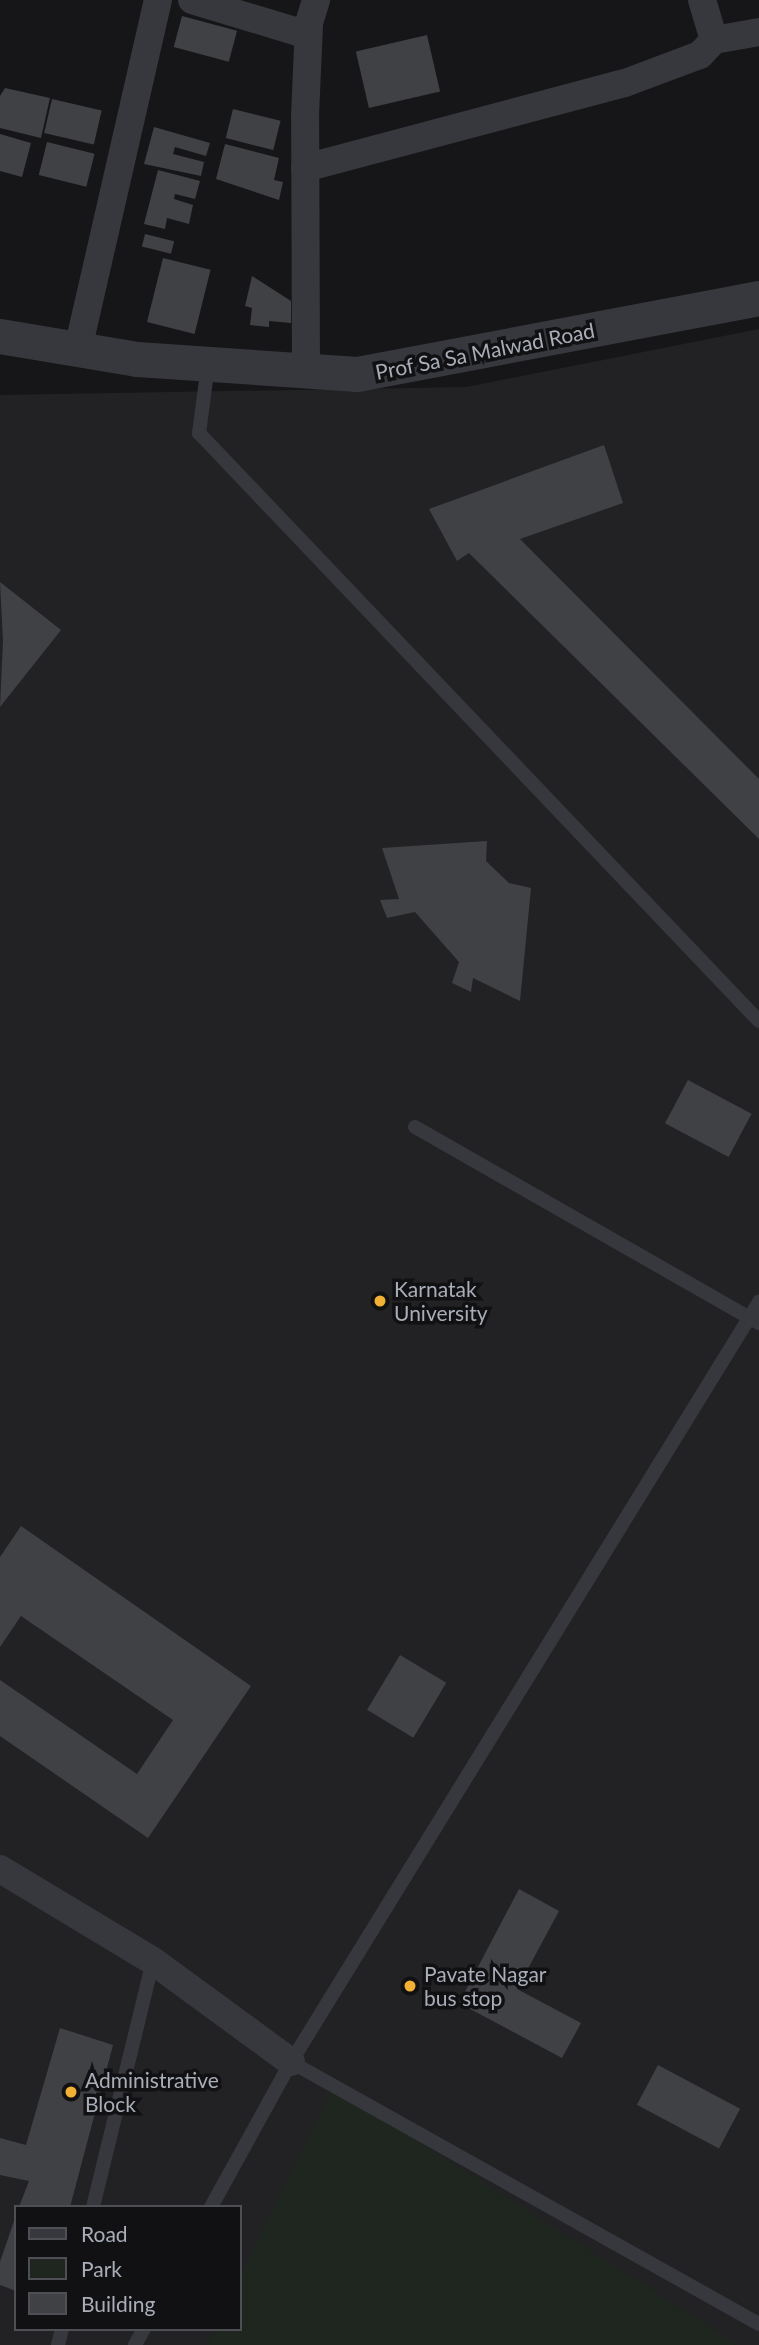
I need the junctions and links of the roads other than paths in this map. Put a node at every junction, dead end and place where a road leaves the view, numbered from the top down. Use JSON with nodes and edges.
{"nodes":[{"id":1,"x":158,"y":0,"type":"edge"},
{"id":2,"x":192,"y":0,"type":"edge"},
{"id":3,"x":316,"y":0,"type":"edge"},
{"id":4,"x":702,"y":0,"type":"edge"},
{"id":5,"x":759,"y":33,"type":"edge"},
{"id":6,"x":308,"y":35,"type":"junction"},
{"id":7,"x":714,"y":40,"type":"junction"},
{"id":8,"x":305,"y":168,"type":"junction"},
{"id":9,"x":759,"y":298,"type":"edge"},
{"id":10,"x":0,"y":336,"type":"edge"},
{"id":11,"x":78,"y":349,"type":"junction"},
{"id":12,"x":209,"y":364,"type":"junction"},
{"id":13,"x":306,"y":371,"type":"junction"},
{"id":14,"x":759,"y":1021,"type":"edge"},
{"id":15,"x":415,"y":1127,"type":"dead end"},
{"id":16,"x":759,"y":1302,"type":"edge"},
{"id":17,"x":753,"y":1320,"type":"edge"},
{"id":18,"x":0,"y":1869,"type":"edge"},
{"id":19,"x":153,"y":1961,"type":"junction"},
{"id":20,"x":291,"y":2062,"type":"junction"},
{"id":21,"x":93,"y":2205,"type":"edge"},
{"id":22,"x":212,"y":2205,"type":"edge"},
{"id":23,"x":759,"y":2324,"type":"edge"}],
"edges":[{"from":1,"to":11,"type":"street"},
{"from":2,"to":6,"type":"street"},
{"from":3,"to":6,"type":"street"},
{"from":4,"to":7,"type":"street"},
{"from":5,"to":7,"type":"street"},
{"from":6,"to":8,"type":"street"},
{"from":7,"to":8,"type":"street"},
{"from":8,"to":13,"type":"street"},
{"from":9,"to":13,"type":"street","name":"Prof Sa Sa Malwad Road"},
{"from":10,"to":11,"type":"street","name":"Prof Sa Sa Malwad Road"},
{"from":11,"to":12,"type":"street","name":"Prof Sa Sa Malwad Road"},
{"from":12,"to":13,"type":"street","name":"Prof Sa Sa Malwad Road"},
{"from":12,"to":14,"type":"lane"},
{"from":15,"to":17,"type":"lane"},
{"from":16,"to":17,"type":"lane"},
{"from":17,"to":20,"type":"lane"},
{"from":18,"to":19,"type":"street"},
{"from":19,"to":20,"type":"street"},
{"from":19,"to":21,"type":"lane"},
{"from":20,"to":22,"type":"lane"},
{"from":20,"to":23,"type":"lane"}]}
